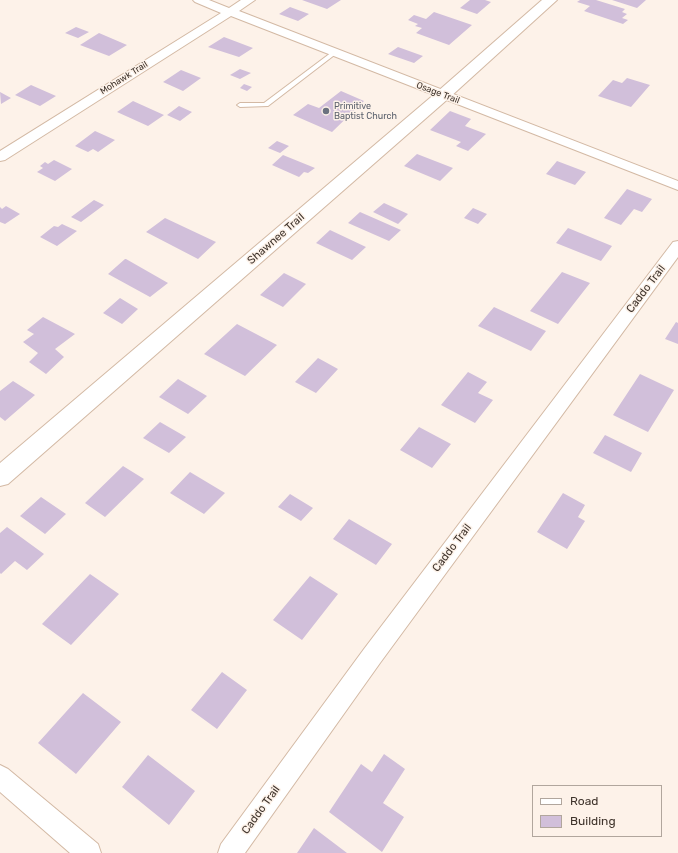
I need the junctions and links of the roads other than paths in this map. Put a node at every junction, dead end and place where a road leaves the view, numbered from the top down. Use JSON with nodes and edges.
{"nodes":[{"id":1,"x":199,"y":0,"type":"edge"},
{"id":2,"x":249,"y":0,"type":"edge"},
{"id":3,"x":550,"y":0,"type":"edge"},
{"id":4,"x":230,"y":12,"type":"junction"},
{"id":5,"x":334,"y":53,"type":"junction"},
{"id":6,"x":443,"y":95,"type":"junction"},
{"id":7,"x":240,"y":105,"type":"dead end"},
{"id":8,"x":0,"y":158,"type":"edge"},
{"id":9,"x":678,"y":186,"type":"edge"},
{"id":10,"x":678,"y":246,"type":"edge"},
{"id":11,"x":0,"y":477,"type":"edge"},
{"id":12,"x":0,"y":777,"type":"edge"},
{"id":13,"x":88,"y":853,"type":"edge"},
{"id":14,"x":230,"y":853,"type":"edge"}],
"edges":[{"from":1,"to":4,"type":"street","name":"Osage Trail"},
{"from":2,"to":4,"type":"street","name":"Mohawk Trail"},
{"from":3,"to":6,"type":"street","name":"Shawnee Trail"},
{"from":4,"to":5,"type":"street","name":"Osage Trail"},
{"from":4,"to":8,"type":"street","name":"Mohawk Trail"},
{"from":5,"to":6,"type":"street","name":"Osage Trail"},
{"from":5,"to":7,"type":"lane"},
{"from":6,"to":9,"type":"street","name":"Osage Trail"},
{"from":6,"to":11,"type":"street","name":"Shawnee Trail"},
{"from":10,"to":14,"type":"street","name":"Caddo Trail"},
{"from":12,"to":13,"type":"street"}]}
